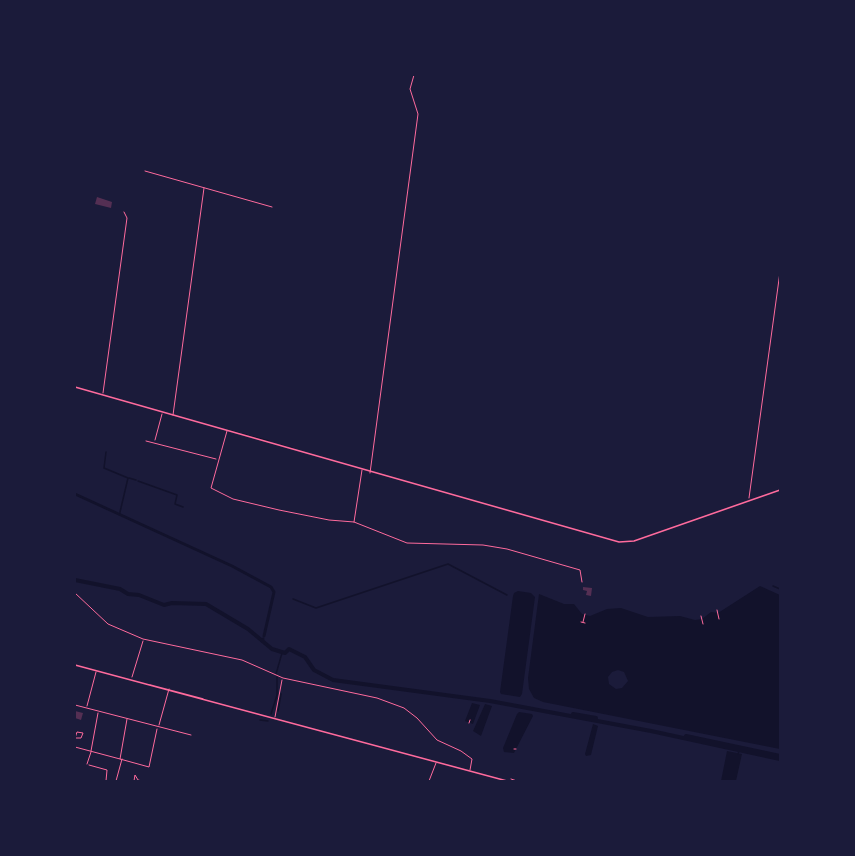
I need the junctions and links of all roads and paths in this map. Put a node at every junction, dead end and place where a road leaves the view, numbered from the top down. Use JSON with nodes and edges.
{"nodes":[{"id":1,"x":414,"y":75,"type":"edge"},
{"id":2,"x":145,"y":171,"type":"dead end"},
{"id":3,"x":204,"y":188,"type":"junction"},
{"id":4,"x":272,"y":207,"type":"dead end"},
{"id":5,"x":124,"y":213,"type":"dead end"},
{"id":6,"x":780,"y":272,"type":"edge"},
{"id":7,"x":75,"y":387,"type":"edge"},
{"id":8,"x":103,"y":395,"type":"junction"},
{"id":9,"x":162,"y":413,"type":"junction"},
{"id":10,"x":173,"y":415,"type":"junction"},
{"id":11,"x":227,"y":431,"type":"junction"},
{"id":12,"x":146,"y":441,"type":"dead end"},
{"id":13,"x":154,"y":442,"type":"junction"},
{"id":14,"x":218,"y":460,"type":"junction"},
{"id":15,"x":362,"y":470,"type":"junction"},
{"id":16,"x":370,"y":473,"type":"junction"},
{"id":17,"x":780,"y":490,"type":"edge"},
{"id":18,"x":749,"y":500,"type":"junction"},
{"id":19,"x":354,"y":522,"type":"junction"},
{"id":20,"x":582,"y":582,"type":"dead end"},
{"id":21,"x":75,"y":593,"type":"edge"},
{"id":22,"x":717,"y":610,"type":"dead end"},
{"id":23,"x":585,"y":614,"type":"dead end"},
{"id":24,"x":701,"y":616,"type":"dead end"},
{"id":25,"x":719,"y":619,"type":"dead end"},
{"id":26,"x":583,"y":622,"type":"dead end"},
{"id":27,"x":703,"y":624,"type":"dead end"},
{"id":28,"x":143,"y":639,"type":"junction"},
{"id":29,"x":75,"y":665,"type":"edge"},
{"id":30,"x":97,"y":671,"type":"junction"},
{"id":31,"x":283,"y":678,"type":"junction"},
{"id":32,"x":131,"y":680,"type":"junction"},
{"id":33,"x":168,"y":690,"type":"junction"},
{"id":34,"x":75,"y":705,"type":"edge"},
{"id":35,"x":87,"y":708,"type":"junction"},
{"id":36,"x":99,"y":711,"type":"junction"},
{"id":37,"x":275,"y":718,"type":"junction"},
{"id":38,"x":127,"y":719,"type":"junction"},
{"id":39,"x":470,"y":720,"type":"dead end"},
{"id":40,"x":469,"y":723,"type":"dead end"},
{"id":41,"x":158,"y":727,"type":"junction"},
{"id":42,"x":191,"y":735,"type":"dead end"},
{"id":43,"x":75,"y":747,"type":"edge"},
{"id":44,"x":91,"y":751,"type":"junction"},
{"id":45,"x":121,"y":759,"type":"junction"},
{"id":46,"x":436,"y":762,"type":"junction"},
{"id":47,"x":470,"y":771,"type":"junction"},
{"id":48,"x":106,"y":781,"type":"edge"},
{"id":49,"x":116,"y":781,"type":"edge"},
{"id":50,"x":134,"y":781,"type":"edge"},
{"id":51,"x":142,"y":781,"type":"edge"},
{"id":52,"x":429,"y":781,"type":"edge"},
{"id":53,"x":507,"y":781,"type":"edge"}],
"edges":[{"from":1,"to":16,"type":"street"},
{"from":2,"to":3,"type":"street"},
{"from":3,"to":4,"type":"street"},
{"from":3,"to":10,"type":"street"},
{"from":5,"to":8,"type":"street"},
{"from":6,"to":18,"type":"street"},
{"from":7,"to":8,"type":"street"},
{"from":8,"to":9,"type":"street"},
{"from":9,"to":10,"type":"street"},
{"from":9,"to":13,"type":"street"},
{"from":10,"to":11,"type":"street"},
{"from":11,"to":14,"type":"street"},
{"from":11,"to":15,"type":"street"},
{"from":12,"to":13,"type":"street"},
{"from":13,"to":14,"type":"street"},
{"from":14,"to":19,"type":"street"},
{"from":15,"to":16,"type":"street"},
{"from":15,"to":19,"type":"street"},
{"from":16,"to":18,"type":"street"},
{"from":17,"to":18,"type":"street"},
{"from":19,"to":20,"type":"street"},
{"from":21,"to":28,"type":"street"},
{"from":22,"to":25,"type":"path"},
{"from":23,"to":26,"type":"path"},
{"from":24,"to":27,"type":"path"},
{"from":28,"to":31,"type":"street"},
{"from":28,"to":32,"type":"street"},
{"from":29,"to":30,"type":"street"},
{"from":30,"to":32,"type":"street"},
{"from":30,"to":35,"type":"street"},
{"from":31,"to":37,"type":"street"},
{"from":31,"to":47,"type":"street"},
{"from":32,"to":33,"type":"street"},
{"from":33,"to":37,"type":"street"},
{"from":33,"to":41,"type":"street"},
{"from":34,"to":35,"type":"street"},
{"from":35,"to":36,"type":"street"},
{"from":36,"to":38,"type":"street"},
{"from":36,"to":44,"type":"street"},
{"from":37,"to":46,"type":"street"},
{"from":38,"to":41,"type":"street"},
{"from":38,"to":45,"type":"street"},
{"from":39,"to":40,"type":"path"},
{"from":41,"to":42,"type":"street"},
{"from":41,"to":45,"type":"street"},
{"from":43,"to":44,"type":"street"},
{"from":44,"to":45,"type":"street"},
{"from":44,"to":48,"type":"street"},
{"from":45,"to":49,"type":"street"},
{"from":46,"to":47,"type":"street"},
{"from":46,"to":52,"type":"street"},
{"from":47,"to":53,"type":"street"},
{"from":50,"to":51,"type":"street"}]}
